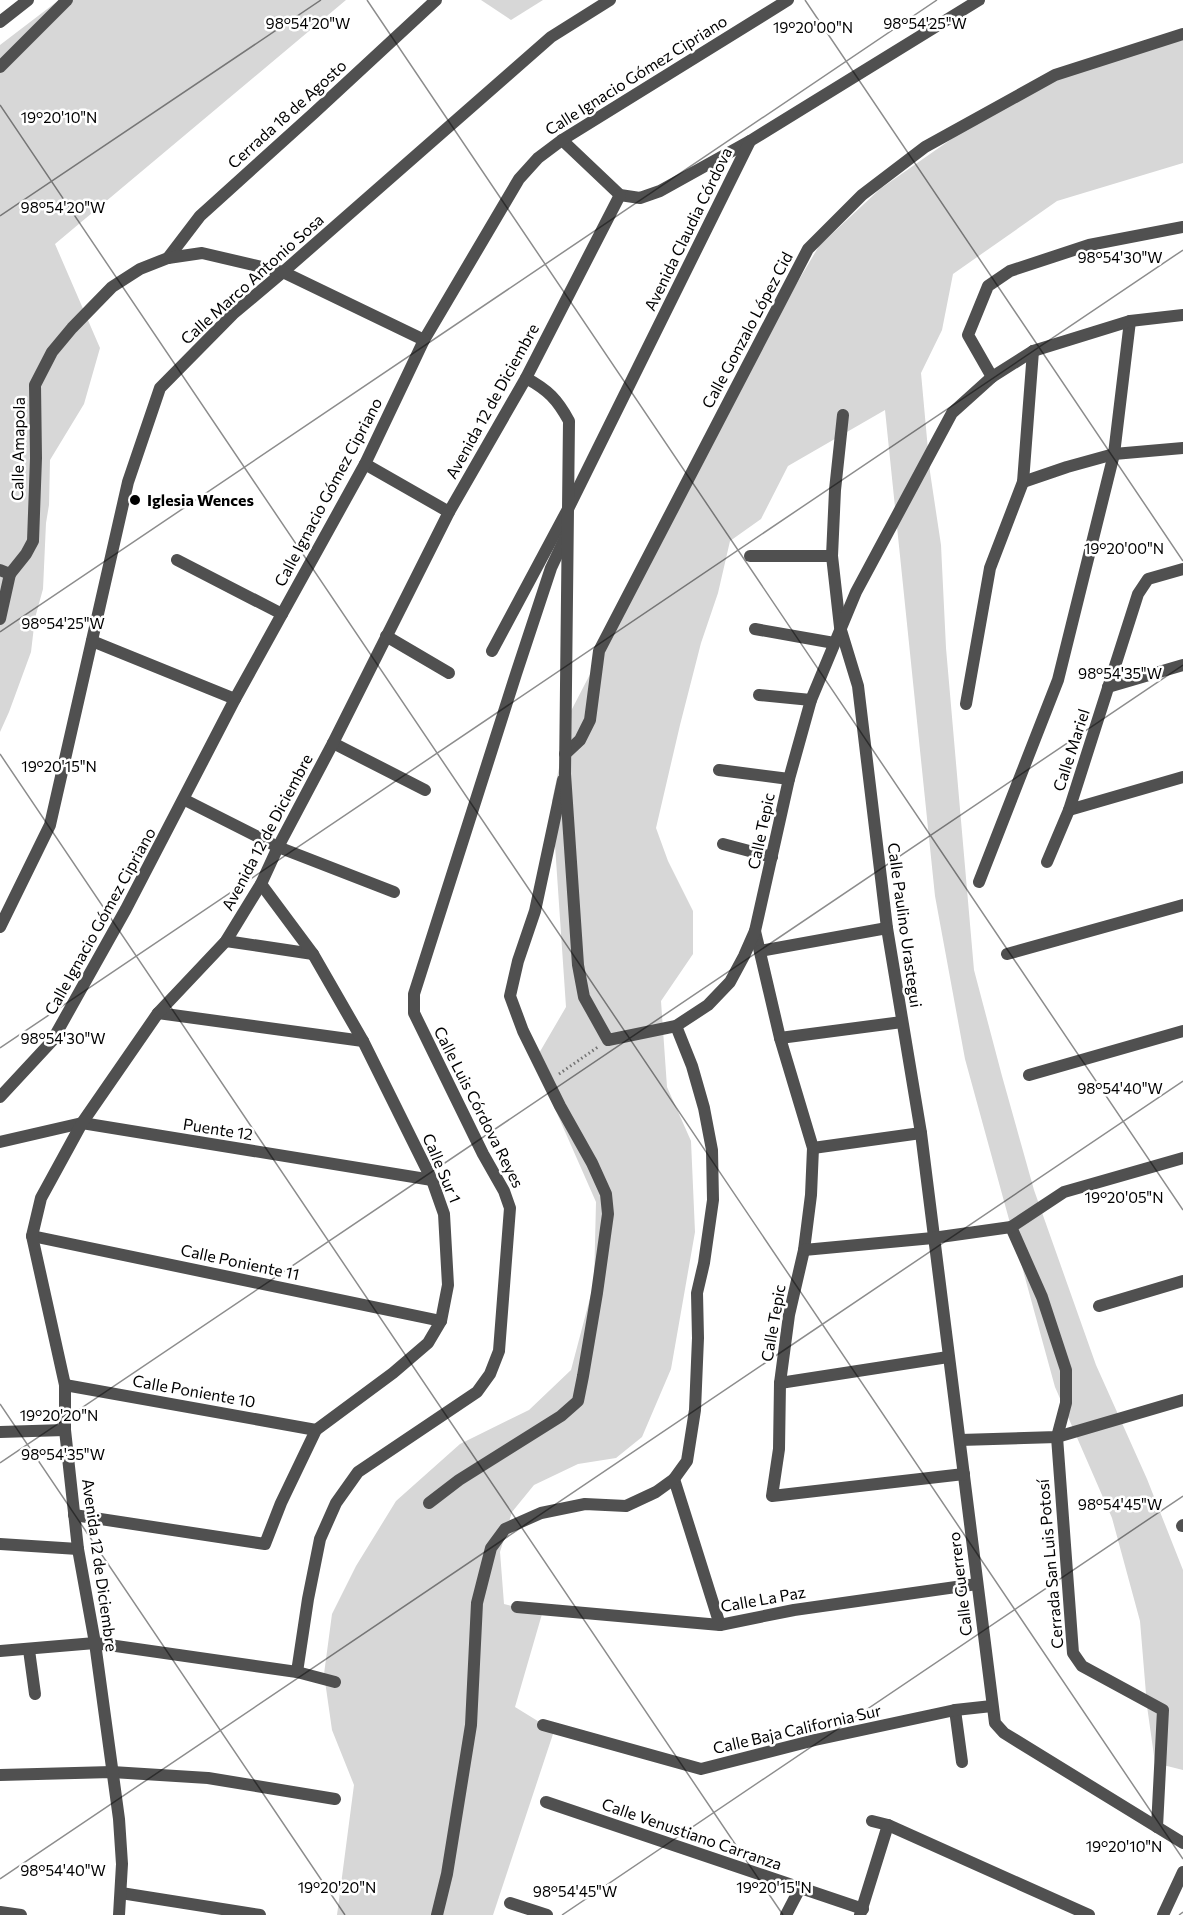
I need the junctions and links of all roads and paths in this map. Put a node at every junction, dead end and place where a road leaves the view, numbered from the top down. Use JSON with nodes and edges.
{"nodes":[{"id":1,"x":28,"y":0,"type":"edge"},
{"id":2,"x":67,"y":0,"type":"edge"},
{"id":3,"x":436,"y":0,"type":"edge"},
{"id":4,"x":610,"y":0,"type":"edge"},
{"id":5,"x":788,"y":0,"type":"edge"},
{"id":6,"x":979,"y":0,"type":"edge"},
{"id":7,"x":0,"y":22,"type":"edge"},
{"id":8,"x":1183,"y":34,"type":"edge"},
{"id":9,"x":0,"y":66,"type":"edge"},
{"id":10,"x":562,"y":140,"type":"junction"},
{"id":11,"x":750,"y":141,"type":"junction"},
{"id":12,"x":620,"y":195,"type":"junction"},
{"id":13,"x":1183,"y":227,"type":"edge"},
{"id":14,"x":168,"y":258,"type":"junction"},
{"id":15,"x":283,"y":272,"type":"junction"},
{"id":16,"x":1183,"y":315,"type":"edge"},
{"id":17,"x":1130,"y":321,"type":"junction"},
{"id":18,"x":424,"y":340,"type":"junction"},
{"id":19,"x":1033,"y":351,"type":"junction"},
{"id":20,"x":992,"y":377,"type":"junction"},
{"id":21,"x":526,"y":378,"type":"junction"},
{"id":22,"x":843,"y":415,"type":"dead end"},
{"id":23,"x":1183,"y":448,"type":"edge"},
{"id":24,"x":1114,"y":454,"type":"junction"},
{"id":25,"x":365,"y":464,"type":"junction"},
{"id":26,"x":1023,"y":482,"type":"junction"},
{"id":27,"x":568,"y":509,"type":"junction"},
{"id":28,"x":450,"y":512,"type":"junction"},
{"id":29,"x":560,"y":535,"type":"junction"},
{"id":30,"x":750,"y":556,"type":"dead end"},
{"id":31,"x":832,"y":556,"type":"junction"},
{"id":32,"x":177,"y":560,"type":"dead end"},
{"id":33,"x":1183,"y":569,"type":"edge"},
{"id":34,"x":5,"y":572,"type":"edge"},
{"id":35,"x":282,"y":614,"type":"junction"},
{"id":36,"x":0,"y":619,"type":"edge"},
{"id":37,"x":840,"y":627,"type":"junction"},
{"id":38,"x":755,"y":629,"type":"dead end"},
{"id":39,"x":386,"y":636,"type":"junction"},
{"id":40,"x":92,"y":641,"type":"junction"},
{"id":41,"x":834,"y":642,"type":"junction"},
{"id":42,"x":492,"y":651,"type":"dead end"},
{"id":43,"x":1183,"y":665,"type":"edge"},
{"id":44,"x":449,"y":673,"type":"dead end"},
{"id":45,"x":1108,"y":687,"type":"junction"},
{"id":46,"x":759,"y":695,"type":"dead end"},
{"id":47,"x":235,"y":699,"type":"junction"},
{"id":48,"x":811,"y":700,"type":"junction"},
{"id":49,"x":966,"y":704,"type":"dead end"},
{"id":50,"x":333,"y":743,"type":"junction"},
{"id":51,"x":565,"y":754,"type":"junction"},
{"id":52,"x":719,"y":770,"type":"dead end"},
{"id":53,"x":564,"y":774,"type":"junction"},
{"id":54,"x":1183,"y":777,"type":"edge"},
{"id":55,"x":789,"y":779,"type":"junction"},
{"id":56,"x":425,"y":790,"type":"dead end"},
{"id":57,"x":185,"y":800,"type":"junction"},
{"id":58,"x":1069,"y":810,"type":"junction"},
{"id":59,"x":723,"y":844,"type":"dead end"},
{"id":60,"x":278,"y":847,"type":"junction"},
{"id":61,"x":772,"y":857,"type":"junction"},
{"id":62,"x":1047,"y":862,"type":"dead end"},
{"id":63,"x":979,"y":882,"type":"dead end"},
{"id":64,"x":261,"y":884,"type":"junction"},
{"id":65,"x":394,"y":892,"type":"dead end"},
{"id":66,"x":1183,"y":905,"type":"edge"},
{"id":67,"x":0,"y":927,"type":"edge"},
{"id":68,"x":887,"y":928,"type":"junction"},
{"id":69,"x":756,"y":931,"type":"junction"},
{"id":70,"x":226,"y":941,"type":"junction"},
{"id":71,"x":760,"y":951,"type":"junction"},
{"id":72,"x":313,"y":954,"type":"junction"},
{"id":73,"x":1007,"y":954,"type":"dead end"},
{"id":74,"x":158,"y":1013,"type":"junction"},
{"id":75,"x":902,"y":1022,"type":"junction"},
{"id":76,"x":676,"y":1026,"type":"junction"},
{"id":77,"x":1183,"y":1030,"type":"edge"},
{"id":78,"x":780,"y":1038,"type":"junction"},
{"id":79,"x":608,"y":1040,"type":"junction"},
{"id":80,"x":363,"y":1041,"type":"junction"},
{"id":81,"x":1029,"y":1076,"type":"dead end"},
{"id":82,"x":548,"y":1082,"type":"junction"},
{"id":83,"x":0,"y":1097,"type":"edge"},
{"id":84,"x":82,"y":1123,"type":"junction"},
{"id":85,"x":921,"y":1133,"type":"junction"},
{"id":86,"x":0,"y":1142,"type":"edge"},
{"id":87,"x":813,"y":1148,"type":"junction"},
{"id":88,"x":1183,"y":1158,"type":"edge"},
{"id":89,"x":432,"y":1180,"type":"junction"},
{"id":90,"x":1011,"y":1227,"type":"junction"},
{"id":91,"x":32,"y":1236,"type":"junction"},
{"id":92,"x":933,"y":1238,"type":"junction"},
{"id":93,"x":804,"y":1250,"type":"junction"},
{"id":94,"x":1183,"y":1281,"type":"edge"},
{"id":95,"x":1099,"y":1306,"type":"dead end"},
{"id":96,"x":441,"y":1321,"type":"junction"},
{"id":97,"x":948,"y":1357,"type":"junction"},
{"id":98,"x":780,"y":1383,"type":"junction"},
{"id":99,"x":65,"y":1384,"type":"junction"},
{"id":100,"x":1183,"y":1400,"type":"edge"},
{"id":101,"x":65,"y":1430,"type":"junction"},
{"id":102,"x":316,"y":1430,"type":"junction"},
{"id":103,"x":0,"y":1432,"type":"edge"},
{"id":104,"x":1057,"y":1437,"type":"junction"},
{"id":105,"x":960,"y":1440,"type":"junction"},
{"id":106,"x":964,"y":1474,"type":"junction"},
{"id":107,"x":674,"y":1479,"type":"junction"},
{"id":108,"x":429,"y":1503,"type":"dead end"},
{"id":109,"x":74,"y":1515,"type":"junction"},
{"id":110,"x":0,"y":1544,"type":"edge"},
{"id":111,"x":78,"y":1549,"type":"junction"},
{"id":112,"x":977,"y":1584,"type":"junction"},
{"id":113,"x":517,"y":1607,"type":"dead end"},
{"id":114,"x":720,"y":1625,"type":"junction"},
{"id":115,"x":95,"y":1643,"type":"junction"},
{"id":116,"x":29,"y":1650,"type":"junction"},
{"id":117,"x":0,"y":1651,"type":"edge"},
{"id":118,"x":297,"y":1672,"type":"junction"},
{"id":119,"x":335,"y":1682,"type":"dead end"},
{"id":120,"x":34,"y":1695,"type":"dead end"},
{"id":121,"x":992,"y":1706,"type":"junction"},
{"id":122,"x":955,"y":1710,"type":"junction"},
{"id":123,"x":543,"y":1725,"type":"dead end"},
{"id":124,"x":962,"y":1762,"type":"dead end"},
{"id":125,"x":112,"y":1772,"type":"junction"},
{"id":126,"x":0,"y":1775,"type":"edge"},
{"id":127,"x":335,"y":1799,"type":"dead end"},
{"id":128,"x":546,"y":1802,"type":"dead end"},
{"id":129,"x":872,"y":1821,"type":"dead end"},
{"id":130,"x":888,"y":1825,"type":"junction"},
{"id":131,"x":1157,"y":1827,"type":"junction"},
{"id":132,"x":1183,"y":1843,"type":"edge"},
{"id":133,"x":1183,"y":1872,"type":"edge"},
{"id":134,"x":800,"y":1887,"type":"junction"},
{"id":135,"x":121,"y":1893,"type":"junction"},
{"id":136,"x":510,"y":1904,"type":"dead end"},
{"id":137,"x":0,"y":1912,"type":"edge"},
{"id":138,"x":862,"y":1912,"type":"edge"},
{"id":139,"x":21,"y":1915,"type":"edge"},
{"id":140,"x":119,"y":1915,"type":"edge"},
{"id":141,"x":260,"y":1915,"type":"edge"},
{"id":142,"x":437,"y":1915,"type":"edge"},
{"id":143,"x":547,"y":1915,"type":"edge"},
{"id":144,"x":786,"y":1915,"type":"edge"},
{"id":145,"x":1089,"y":1915,"type":"edge"},
{"id":146,"x":1163,"y":1915,"type":"edge"}],
"edges":[{"from":1,"to":7,"type":"street"},
{"from":2,"to":9,"type":"street"},
{"from":3,"to":14,"type":"street","name":"Cerrada 18 de Agosto"},
{"from":4,"to":15,"type":"street","name":"Calle Marco Antonio Sosa"},
{"from":5,"to":10,"type":"street","name":"Calle Ignacio Gómez Cipriano"},
{"from":6,"to":11,"type":"street","name":"Avenida Claudia Córdova"},
{"from":8,"to":51,"type":"street","name":"Calle Gonzalo López Cid"},
{"from":10,"to":12,"type":"street"},
{"from":10,"to":18,"type":"street","name":"Calle Ignacio Gómez Cipriano"},
{"from":11,"to":12,"type":"street"},
{"from":11,"to":27,"type":"street","name":"Avenida Claudia Córdova"},
{"from":12,"to":21,"type":"street","name":"Avenida 12 de Diciembre"},
{"from":13,"to":20,"type":"street"},
{"from":14,"to":15,"type":"street","name":"Calle Amapola"},
{"from":14,"to":34,"type":"street","name":"Calle Amapola"},
{"from":15,"to":18,"type":"street","name":"Calle Amapola"},
{"from":15,"to":40,"type":"street","name":"Calle Marco Antonio Sosa"},
{"from":16,"to":17,"type":"street","name":"Calle Tepic"},
{"from":17,"to":19,"type":"street","name":"Calle Tepic"},
{"from":17,"to":24,"type":"street"},
{"from":18,"to":25,"type":"street","name":"Calle Ignacio Gómez Cipriano"},
{"from":19,"to":20,"type":"street","name":"Calle Tepic"},
{"from":19,"to":26,"type":"street"},
{"from":20,"to":37,"type":"street","name":"Calle Tepic"},
{"from":21,"to":27,"type":"street"},
{"from":21,"to":28,"type":"street","name":"Avenida 12 de Diciembre"},
{"from":22,"to":31,"type":"street","name":"Calle Paulino Urastegui"},
{"from":23,"to":24,"type":"street"},
{"from":24,"to":26,"type":"street"},
{"from":24,"to":63,"type":"street"},
{"from":25,"to":28,"type":"street"},
{"from":25,"to":35,"type":"street","name":"Calle Ignacio Gómez Cipriano"},
{"from":26,"to":49,"type":"street"},
{"from":27,"to":29,"type":"street"},
{"from":28,"to":39,"type":"street","name":"Avenida 12 de Diciembre"},
{"from":29,"to":42,"type":"street"},
{"from":29,"to":51,"type":"street"},
{"from":29,"to":118,"type":"street","name":"Calle Luis Córdova Reyes"},
{"from":30,"to":31,"type":"street"},
{"from":31,"to":37,"type":"street","name":"Calle Paulino Urastegui"},
{"from":32,"to":35,"type":"street"},
{"from":33,"to":45,"type":"street","name":"Calle Mariel"},
{"from":34,"to":36,"type":"street","name":"Calle Amapola"},
{"from":35,"to":47,"type":"street","name":"Calle Ignacio Gómez Cipriano"},
{"from":37,"to":41,"type":"street","name":"Calle Tepic"},
{"from":37,"to":68,"type":"street","name":"Calle Paulino Urastegui"},
{"from":38,"to":41,"type":"street"},
{"from":39,"to":44,"type":"street"},
{"from":39,"to":50,"type":"street","name":"Avenida 12 de Diciembre"},
{"from":40,"to":47,"type":"street"},
{"from":40,"to":67,"type":"street","name":"Calle Marco Antonio Sosa"},
{"from":41,"to":48,"type":"street","name":"Calle Tepic"},
{"from":43,"to":45,"type":"street"},
{"from":45,"to":58,"type":"street","name":"Calle Mariel"},
{"from":46,"to":48,"type":"street"},
{"from":47,"to":57,"type":"street","name":"Calle Ignacio Gómez Cipriano"},
{"from":48,"to":55,"type":"street","name":"Calle Tepic"},
{"from":50,"to":56,"type":"street"},
{"from":50,"to":60,"type":"street","name":"Avenida 12 de Diciembre"},
{"from":51,"to":53,"type":"street"},
{"from":52,"to":55,"type":"street"},
{"from":53,"to":79,"type":"street"},
{"from":53,"to":82,"type":"street"},
{"from":54,"to":58,"type":"street"},
{"from":55,"to":61,"type":"street","name":"Calle Tepic"},
{"from":57,"to":60,"type":"street"},
{"from":57,"to":83,"type":"street","name":"Calle Ignacio Gómez Cipriano"},
{"from":58,"to":62,"type":"street","name":"Calle Mariel"},
{"from":59,"to":61,"type":"street"},
{"from":60,"to":64,"type":"street","name":"Avenida 12 de Diciembre"},
{"from":60,"to":65,"type":"street"},
{"from":61,"to":69,"type":"street","name":"Calle Tepic"},
{"from":64,"to":70,"type":"street","name":"Avenida 12 de Diciembre"},
{"from":64,"to":72,"type":"street","name":"Calle Sur 1"},
{"from":66,"to":73,"type":"street"},
{"from":68,"to":71,"type":"street"},
{"from":68,"to":75,"type":"street","name":"Calle Paulino Urastegui"},
{"from":69,"to":71,"type":"street","name":"Calle Tepic"},
{"from":69,"to":76,"type":"street"},
{"from":70,"to":72,"type":"street"},
{"from":70,"to":74,"type":"street","name":"Avenida 12 de Diciembre"},
{"from":71,"to":78,"type":"street","name":"Calle Tepic"},
{"from":72,"to":80,"type":"street","name":"Calle Sur 1"},
{"from":74,"to":80,"type":"street"},
{"from":74,"to":84,"type":"street","name":"Avenida 12 de Diciembre"},
{"from":75,"to":78,"type":"street"},
{"from":75,"to":85,"type":"street","name":"Calle Paulino Urastegui"},
{"from":76,"to":79,"type":"street"},
{"from":76,"to":107,"type":"street"},
{"from":77,"to":81,"type":"street"},
{"from":78,"to":87,"type":"street","name":"Calle Tepic"},
{"from":79,"to":82,"type":"path"},
{"from":80,"to":89,"type":"street","name":"Calle Sur 1"},
{"from":82,"to":108,"type":"street"},
{"from":84,"to":86,"type":"street","name":"Puente 12"},
{"from":84,"to":89,"type":"street","name":"Puente 12"},
{"from":84,"to":91,"type":"street","name":"Avenida 12 de Diciembre"},
{"from":85,"to":87,"type":"street"},
{"from":85,"to":92,"type":"street","name":"Calle Paulino Urastegui"},
{"from":87,"to":93,"type":"street","name":"Calle Tepic"},
{"from":88,"to":90,"type":"street"},
{"from":89,"to":96,"type":"street","name":"Calle Sur 1"},
{"from":90,"to":92,"type":"street"},
{"from":90,"to":104,"type":"street","name":"Cerrada San Luis Potosí"},
{"from":91,"to":96,"type":"street","name":"Calle Poniente 11"},
{"from":91,"to":99,"type":"street","name":"Avenida 12 de Diciembre"},
{"from":92,"to":93,"type":"street"},
{"from":92,"to":97,"type":"street","name":"Calle Paulino Urastegui"},
{"from":93,"to":98,"type":"street","name":"Calle Tepic"},
{"from":94,"to":95,"type":"street"},
{"from":96,"to":102,"type":"street","name":"Calle Sur 1"},
{"from":97,"to":98,"type":"street","name":"Calle Tepic"},
{"from":97,"to":105,"type":"street","name":"Calle Paulino Urastegui"},
{"from":98,"to":106,"type":"street","name":"Calle Tepic"},
{"from":99,"to":101,"type":"street","name":"Avenida 12 de Diciembre"},
{"from":99,"to":102,"type":"street","name":"Calle Poniente 10"},
{"from":100,"to":104,"type":"street"},
{"from":101,"to":103,"type":"street"},
{"from":101,"to":109,"type":"street","name":"Avenida 12 de Diciembre"},
{"from":102,"to":109,"type":"street","name":"Calle Sur 1"},
{"from":104,"to":105,"type":"street"},
{"from":104,"to":131,"type":"street","name":"Cerrada San Luis Potosí"},
{"from":105,"to":106,"type":"street","name":"Calle Guerrero"},
{"from":106,"to":112,"type":"street","name":"Calle Guerrero"},
{"from":107,"to":114,"type":"street"},
{"from":107,"to":142,"type":"street"},
{"from":109,"to":111,"type":"street","name":"Avenida 12 de Diciembre"},
{"from":110,"to":111,"type":"street"},
{"from":111,"to":115,"type":"street","name":"Avenida 12 de Diciembre"},
{"from":112,"to":114,"type":"street","name":"Calle La Paz"},
{"from":112,"to":121,"type":"street","name":"Calle Guerrero"},
{"from":113,"to":114,"type":"street","name":"Calle La Paz"},
{"from":115,"to":116,"type":"street"},
{"from":115,"to":118,"type":"street"},
{"from":115,"to":125,"type":"street","name":"Avenida 12 de Diciembre"},
{"from":116,"to":117,"type":"street"},
{"from":116,"to":120,"type":"street"},
{"from":118,"to":119,"type":"street"},
{"from":121,"to":122,"type":"street","name":"Calle Baja California Sur"},
{"from":121,"to":131,"type":"street","name":"Calle Guerrero"},
{"from":122,"to":123,"type":"street","name":"Calle Baja California Sur"},
{"from":122,"to":124,"type":"street"},
{"from":125,"to":126,"type":"street"},
{"from":125,"to":127,"type":"street"},
{"from":125,"to":135,"type":"street","name":"Avenida 12 de Diciembre"},
{"from":128,"to":134,"type":"street","name":"Calle Venustiano Carranza"},
{"from":129,"to":130,"type":"street"},
{"from":130,"to":138,"type":"street"},
{"from":130,"to":145,"type":"street"},
{"from":131,"to":132,"type":"street"},
{"from":133,"to":146,"type":"street"},
{"from":134,"to":138,"type":"street","name":"Calle Venustiano Carranza"},
{"from":134,"to":144,"type":"street"},
{"from":135,"to":140,"type":"street","name":"Avenida 12 de Diciembre"},
{"from":135,"to":141,"type":"street"},
{"from":136,"to":143,"type":"street"},
{"from":137,"to":139,"type":"street"}]}
